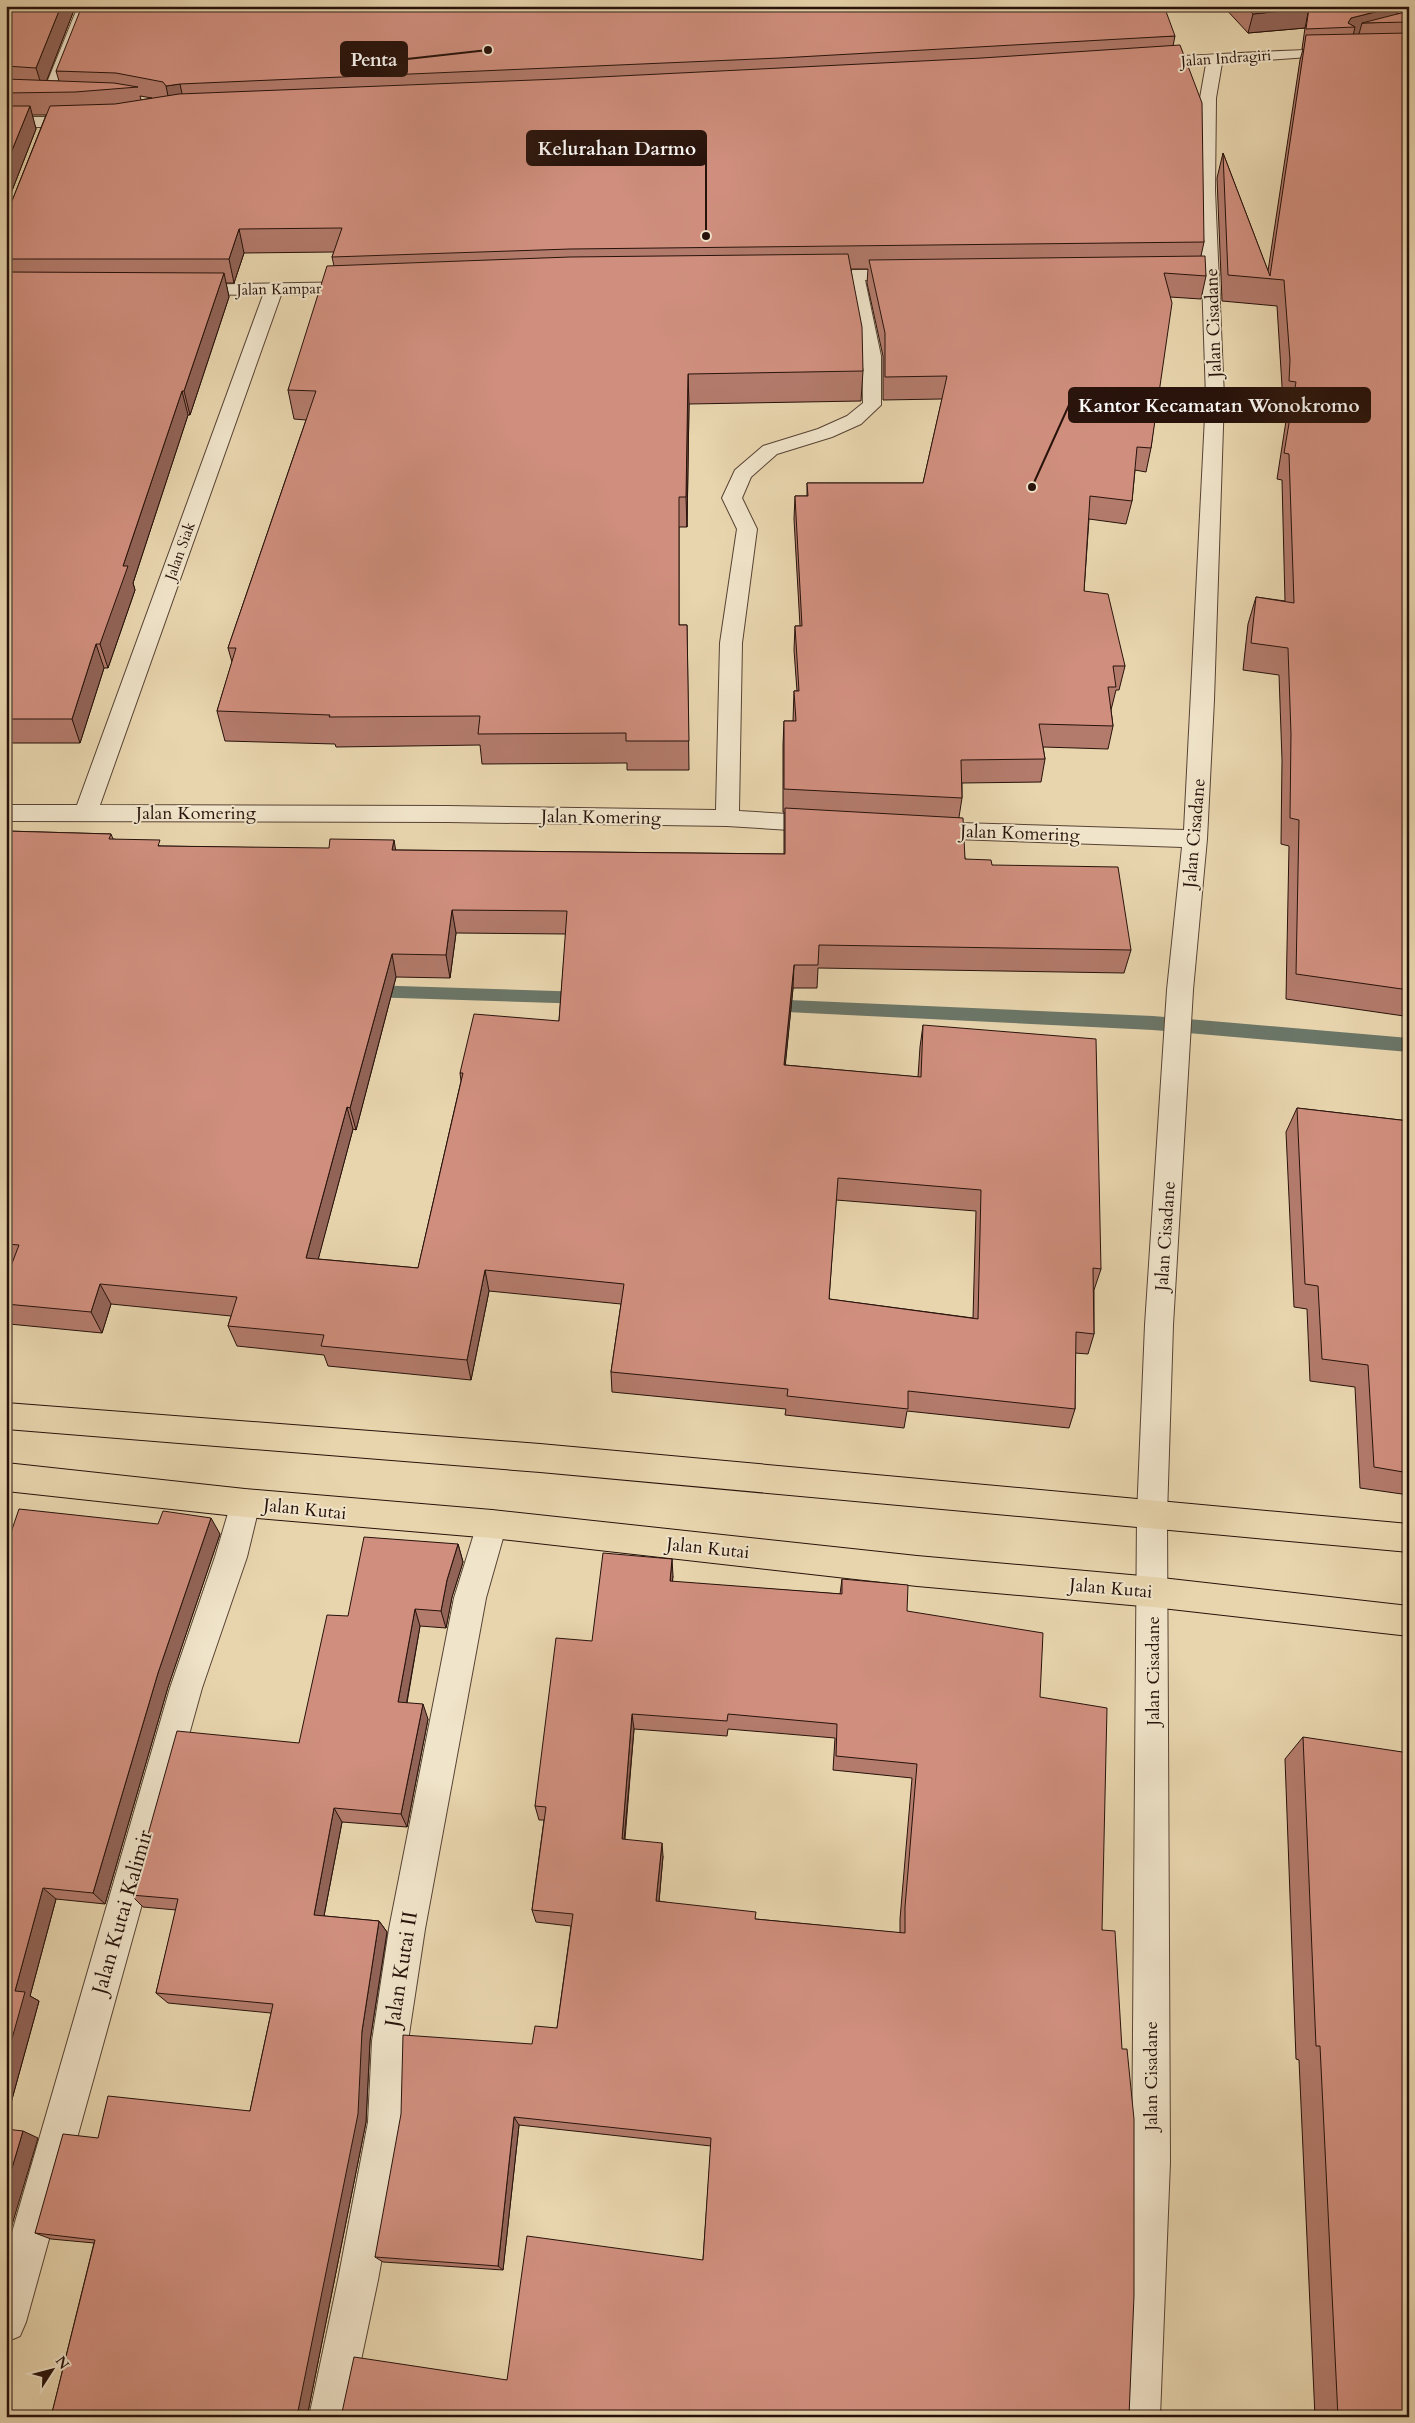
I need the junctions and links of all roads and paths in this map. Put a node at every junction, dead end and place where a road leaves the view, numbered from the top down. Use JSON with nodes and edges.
{"nodes":[{"id":1,"x":85,"y":6,"type":"edge"},
{"id":2,"x":1366,"y":38,"type":"edge"},
{"id":3,"x":1409,"y":52,"type":"edge"},
{"id":4,"x":1309,"y":53,"type":"junction"},
{"id":5,"x":1215,"y":58,"type":"junction"},
{"id":6,"x":1128,"y":64,"type":"edge"},
{"id":7,"x":32,"y":95,"type":"edge"},
{"id":8,"x":50,"y":95,"type":"junction"},
{"id":9,"x":67,"y":96,"type":"edge"},
{"id":10,"x":94,"y":121,"type":"edge"},
{"id":11,"x":6,"y":122,"type":"edge"},
{"id":12,"x":49,"y":124,"type":"junction"},
{"id":13,"x":42,"y":142,"type":"edge"},
{"id":14,"x":855,"y":274,"type":"junction"},
{"id":15,"x":924,"y":274,"type":"edge"},
{"id":16,"x":796,"y":275,"type":"edge"},
{"id":17,"x":373,"y":286,"type":"edge"},
{"id":18,"x":170,"y":289,"type":"edge"},
{"id":19,"x":274,"y":290,"type":"junction"},
{"id":20,"x":86,"y":812,"type":"junction"},
{"id":21,"x":6,"y":813,"type":"edge"},
{"id":22,"x":727,"y":818,"type":"junction"},
{"id":23,"x":844,"y":825,"type":"edge"},
{"id":24,"x":902,"y":829,"type":"edge"},
{"id":25,"x":1195,"y":838,"type":"junction"},
{"id":26,"x":6,"y":1416,"type":"edge"},
{"id":27,"x":6,"y":1477,"type":"edge"},
{"id":28,"x":245,"y":1503,"type":"junction"},
{"id":29,"x":1152,"y":1515,"type":"junction"},
{"id":30,"x":492,"y":1524,"type":"junction"},
{"id":31,"x":1409,"y":1538,"type":"edge"},
{"id":32,"x":1154,"y":1592,"type":"junction"},
{"id":33,"x":1409,"y":1621,"type":"edge"},
{"id":34,"x":6,"y":2322,"type":"edge"},
{"id":35,"x":329,"y":2417,"type":"edge"},
{"id":36,"x":1140,"y":2417,"type":"edge"}],
"edges":[{"from":1,"to":8,"type":"street"},
{"from":2,"to":4,"type":"street","name":"Jalan Indragiri"},
{"from":3,"to":4,"type":"street","name":"Jalan Indragiri"},
{"from":4,"to":5,"type":"street","name":"Jalan Indragiri"},
{"from":5,"to":6,"type":"street","name":"Jalan Indragiri"},
{"from":5,"to":25,"type":"street","name":"Jalan Cisadane"},
{"from":7,"to":8,"type":"street"},
{"from":8,"to":9,"type":"street"},
{"from":10,"to":12,"type":"street"},
{"from":11,"to":12,"type":"street"},
{"from":12,"to":13,"type":"street"},
{"from":14,"to":15,"type":"street"},
{"from":14,"to":16,"type":"street"},
{"from":14,"to":22,"type":"street"},
{"from":17,"to":19,"type":"street","name":"Jalan Kampar"},
{"from":18,"to":19,"type":"street","name":"Jalan Kampar"},
{"from":19,"to":20,"type":"street","name":"Jalan Siak"},
{"from":20,"to":21,"type":"street","name":"Jalan Komering"},
{"from":20,"to":22,"type":"street","name":"Jalan Komering"},
{"from":22,"to":23,"type":"street","name":"Jalan Komering"},
{"from":24,"to":25,"type":"street","name":"Jalan Komering"},
{"from":25,"to":29,"type":"street","name":"Jalan Cisadane"},
{"from":26,"to":29,"type":"main road"},
{"from":27,"to":28,"type":"main road","name":"Jalan Kutai"},
{"from":28,"to":30,"type":"main road","name":"Jalan Kutai"},
{"from":28,"to":34,"type":"street","name":"Jalan Kutai Kalimir"},
{"from":29,"to":31,"type":"main road"},
{"from":29,"to":32,"type":"street","name":"Jalan Cisadane"},
{"from":30,"to":32,"type":"main road","name":"Jalan Kutai"},
{"from":30,"to":35,"type":"street","name":"Jalan Kutai II"},
{"from":32,"to":33,"type":"main road","name":"Jalan Kutai"},
{"from":32,"to":36,"type":"street","name":"Jalan Cisadane"}]}
